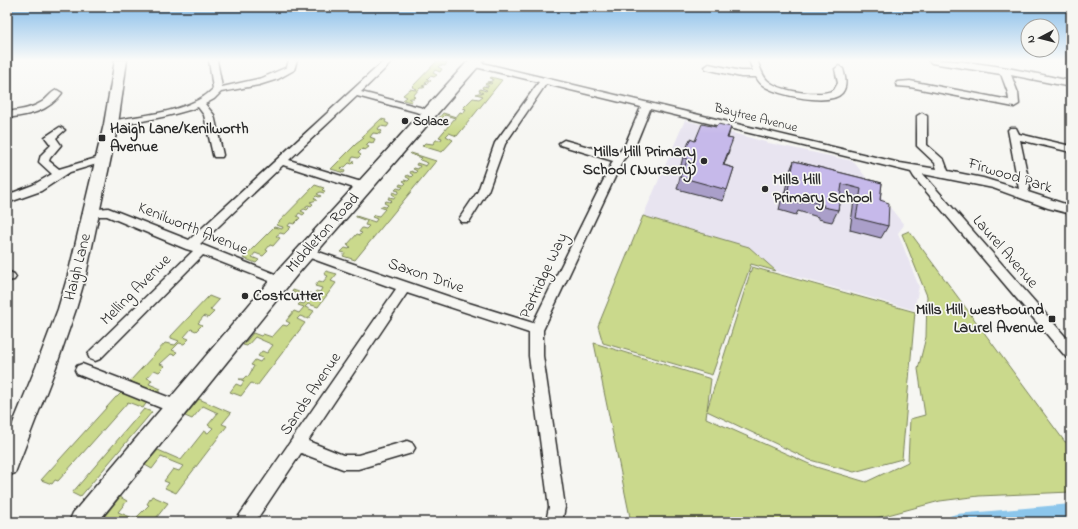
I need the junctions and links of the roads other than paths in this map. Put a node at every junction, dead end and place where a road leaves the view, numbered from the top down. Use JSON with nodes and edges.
{"nodes":[{"id":1,"x":118,"y":85,"type":"edge"},
{"id":2,"x":217,"y":85,"type":"edge"},
{"id":3,"x":248,"y":85,"type":"edge"},
{"id":4,"x":364,"y":85,"type":"edge"},
{"id":5,"x":456,"y":85,"type":"edge"},
{"id":6,"x":541,"y":85,"type":"edge"},
{"id":7,"x":560,"y":85,"type":"edge"},
{"id":8,"x":769,"y":85,"type":"edge"},
{"id":9,"x":842,"y":85,"type":"edge"},
{"id":10,"x":922,"y":85,"type":"edge"},
{"id":11,"x":1010,"y":85,"type":"edge"},
{"id":12,"x":218,"y":90,"type":"junction"},
{"id":13,"x":57,"y":93,"type":"dead end"},
{"id":14,"x":355,"y":93,"type":"junction"},
{"id":15,"x":200,"y":103,"type":"junction"},
{"id":16,"x":646,"y":105,"type":"junction"},
{"id":17,"x":420,"y":110,"type":"dead end"},
{"id":18,"x":7,"y":115,"type":"edge"},
{"id":19,"x":911,"y":123,"type":"dead end"},
{"id":20,"x":112,"y":124,"type":"junction"},
{"id":21,"x":60,"y":130,"type":"dead end"},
{"id":22,"x":564,"y":143,"type":"dead end"},
{"id":23,"x":1071,"y":149,"type":"edge"},
{"id":24,"x":218,"y":156,"type":"dead end"},
{"id":25,"x":103,"y":158,"type":"junction"},
{"id":26,"x":619,"y":159,"type":"junction"},
{"id":27,"x":281,"y":161,"type":"junction"},
{"id":28,"x":916,"y":170,"type":"junction"},
{"id":29,"x":943,"y":173,"type":"junction"},
{"id":30,"x":58,"y":174,"type":"junction"},
{"id":31,"x":364,"y":187,"type":"junction"},
{"id":32,"x":1022,"y":195,"type":"junction"},
{"id":33,"x":7,"y":199,"type":"edge"},
{"id":34,"x":1071,"y":210,"type":"edge"},
{"id":35,"x":92,"y":213,"type":"junction"},
{"id":36,"x":465,"y":219,"type":"dead end"},
{"id":37,"x":195,"y":248,"type":"junction"},
{"id":38,"x":306,"y":252,"type":"junction"},
{"id":39,"x":281,"y":281,"type":"junction"},
{"id":40,"x":404,"y":286,"type":"junction"},
{"id":41,"x":536,"y":330,"type":"junction"},
{"id":42,"x":1071,"y":353,"type":"edge"},
{"id":43,"x":95,"y":355,"type":"dead end"},
{"id":44,"x":82,"y":370,"type":"dead end"},
{"id":45,"x":176,"y":407,"type":"junction"},
{"id":46,"x":299,"y":445,"type":"junction"},
{"id":47,"x":407,"y":448,"type":"dead end"},
{"id":48,"x":7,"y":465,"type":"edge"},
{"id":49,"x":82,"y":522,"type":"edge"},
{"id":50,"x":245,"y":522,"type":"edge"},
{"id":51,"x":554,"y":522,"type":"edge"}],
"edges":[{"from":1,"to":20,"type":"main road","name":"Haigh Lane"},
{"from":2,"to":12,"type":"street"},
{"from":3,"to":12,"type":"street"},
{"from":4,"to":14,"type":"street","name":"Melling Avenue"},
{"from":5,"to":31,"type":"main road","name":"Middleton Road"},
{"from":6,"to":36,"type":"street"},
{"from":7,"to":16,"type":"street","name":"Baytree Avenue"},
{"from":8,"to":9,"type":"street"},
{"from":10,"to":11,"type":"street"},
{"from":12,"to":15,"type":"street"},
{"from":13,"to":18,"type":"street"},
{"from":14,"to":17,"type":"street"},
{"from":14,"to":27,"type":"street","name":"Melling Avenue"},
{"from":15,"to":20,"type":"street"},
{"from":15,"to":24,"type":"street"},
{"from":16,"to":26,"type":"street","name":"Partridge Way"},
{"from":16,"to":28,"type":"street","name":"Baytree Avenue"},
{"from":19,"to":29,"type":"street"},
{"from":20,"to":25,"type":"main road","name":"Haigh Lane"},
{"from":21,"to":30,"type":"street"},
{"from":22,"to":26,"type":"street"},
{"from":23,"to":32,"type":"street"},
{"from":25,"to":30,"type":"street"},
{"from":25,"to":35,"type":"main road","name":"Haigh Lane"},
{"from":26,"to":41,"type":"street","name":"Partridge Way"},
{"from":27,"to":31,"type":"street"},
{"from":27,"to":37,"type":"street","name":"Melling Avenue"},
{"from":28,"to":29,"type":"street","name":"Firwood Park"},
{"from":28,"to":42,"type":"street","name":"Laurel Avenue"},
{"from":29,"to":32,"type":"street","name":"Firwood Park"},
{"from":30,"to":33,"type":"street"},
{"from":31,"to":38,"type":"main road","name":"Middleton Road"},
{"from":32,"to":34,"type":"street","name":"Firwood Park"},
{"from":35,"to":37,"type":"street","name":"Kenilworth Avenue"},
{"from":35,"to":48,"type":"main road","name":"Haigh Lane"},
{"from":37,"to":39,"type":"street","name":"Kenilworth Avenue"},
{"from":37,"to":43,"type":"street","name":"Melling Avenue"},
{"from":38,"to":39,"type":"main road","name":"Middleton Road"},
{"from":38,"to":40,"type":"street","name":"Saxon Drive"},
{"from":39,"to":45,"type":"main road","name":"Middleton Road"},
{"from":40,"to":41,"type":"street","name":"Saxon Drive"},
{"from":40,"to":46,"type":"street","name":"Sands Avenue"},
{"from":41,"to":51,"type":"street","name":"Partridge Way"},
{"from":44,"to":45,"type":"street"},
{"from":45,"to":49,"type":"main road","name":"Middleton Road"},
{"from":46,"to":47,"type":"street"},
{"from":46,"to":50,"type":"street","name":"Sands Avenue"}]}
